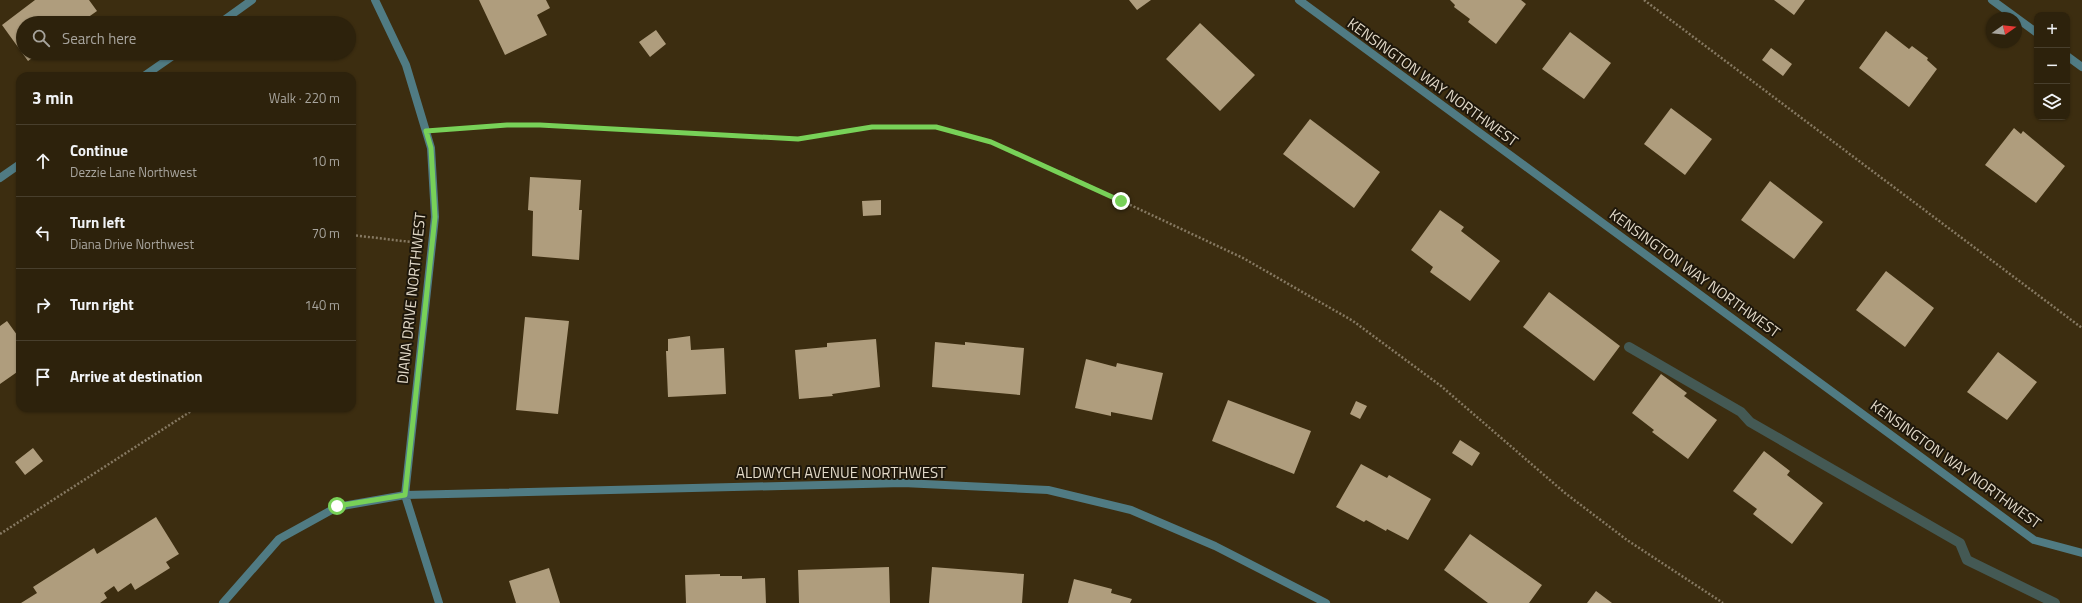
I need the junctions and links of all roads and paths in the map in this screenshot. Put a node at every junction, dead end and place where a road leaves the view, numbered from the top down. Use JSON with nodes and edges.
{"nodes":[{"id":1,"x":252,"y":0,"type":"edge"},
{"id":2,"x":375,"y":0,"type":"edge"},
{"id":3,"x":1299,"y":0,"type":"edge"},
{"id":4,"x":1644,"y":0,"type":"edge"},
{"id":5,"x":1992,"y":0,"type":"edge"},
{"id":6,"x":230,"y":16,"type":"edge"},
{"id":7,"x":2034,"y":32,"type":"edge"},
{"id":8,"x":2070,"y":58,"type":"edge"},
{"id":9,"x":167,"y":60,"type":"edge"},
{"id":10,"x":2082,"y":66,"type":"edge"},
{"id":11,"x":150,"y":72,"type":"edge"},
{"id":12,"x":426,"y":131,"type":"junction"},
{"id":13,"x":16,"y":167,"type":"edge"},
{"id":14,"x":0,"y":178,"type":"edge"},
{"id":15,"x":356,"y":235,"type":"edge"},
{"id":16,"x":432,"y":244,"type":"junction"},
{"id":17,"x":2082,"y":328,"type":"edge"},
{"id":18,"x":190,"y":412,"type":"edge"},
{"id":19,"x":405,"y":495,"type":"junction"},
{"id":20,"x":0,"y":534,"type":"edge"},
{"id":21,"x":2082,"y":553,"type":"edge"},
{"id":22,"x":223,"y":603,"type":"edge"},
{"id":23,"x":439,"y":603,"type":"edge"},
{"id":24,"x":1326,"y":603,"type":"edge"},
{"id":25,"x":1723,"y":603,"type":"edge"}],
"edges":[{"from":1,"to":6,"type":"street"},
{"from":2,"to":12,"type":"street","name":"DIANA DRIVE NORTHWEST"},
{"from":3,"to":21,"type":"street","name":"KENSINGTON WAY NORTHWEST"},
{"from":4,"to":17,"type":"path"},
{"from":5,"to":7,"type":"street"},
{"from":8,"to":10,"type":"street"},
{"from":9,"to":11,"type":"street"},
{"from":12,"to":16,"type":"street","name":"DIANA DRIVE NORTHWEST"},
{"from":12,"to":25,"type":"path"},
{"from":13,"to":14,"type":"street"},
{"from":15,"to":16,"type":"path"},
{"from":16,"to":19,"type":"street","name":"DIANA DRIVE NORTHWEST"},
{"from":18,"to":20,"type":"path"},
{"from":19,"to":22,"type":"street","name":"ALDWYCH AVENUE NORTHWEST"},
{"from":19,"to":23,"type":"street","name":"DIANA DRIVE NORTHWEST"},
{"from":19,"to":24,"type":"street","name":"ALDWYCH AVENUE NORTHWEST"}]}
